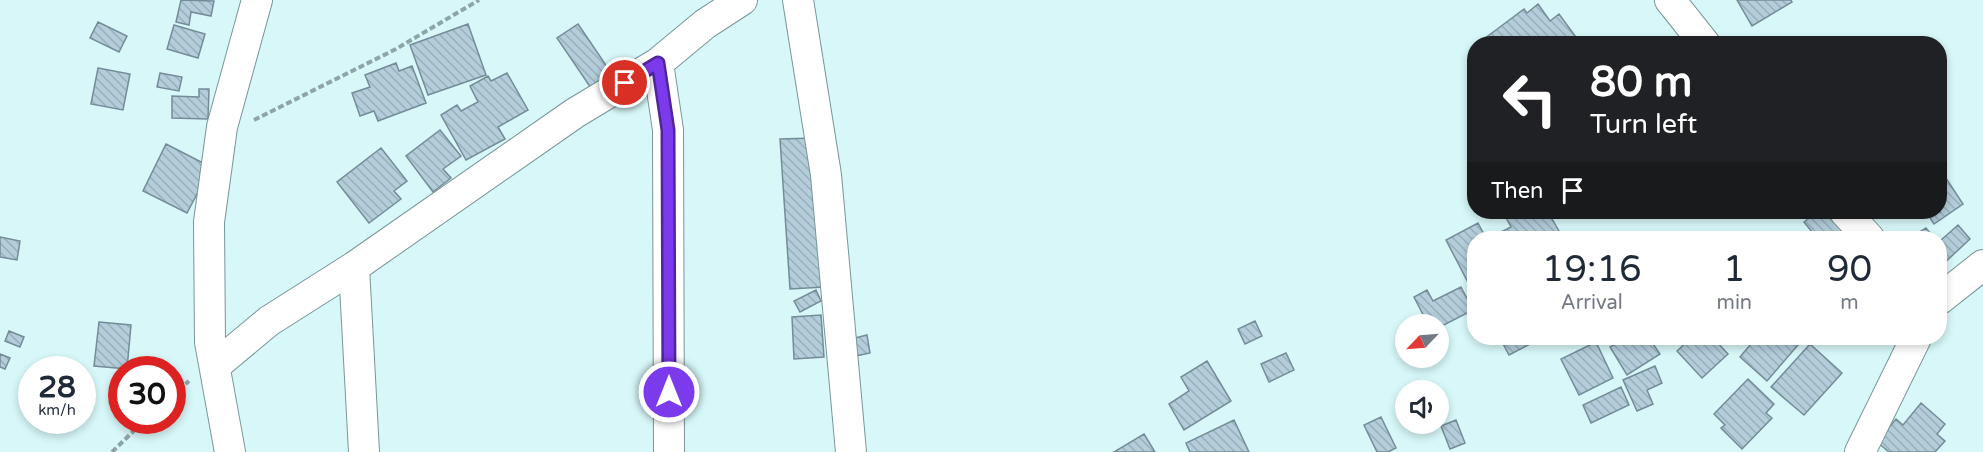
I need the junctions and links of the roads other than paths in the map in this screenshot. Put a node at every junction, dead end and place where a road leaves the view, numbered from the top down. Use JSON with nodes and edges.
{"nodes":[{"id":1,"x":257,"y":0,"type":"edge"},
{"id":2,"x":742,"y":0,"type":"edge"},
{"id":3,"x":798,"y":0,"type":"edge"},
{"id":4,"x":1670,"y":0,"type":"edge"},
{"id":5,"x":1699,"y":36,"type":"edge"},
{"id":6,"x":658,"y":63,"type":"junction"},
{"id":7,"x":1851,"y":219,"type":"edge"},
{"id":8,"x":1863,"y":231,"type":"edge"},
{"id":9,"x":1983,"y":265,"type":"edge"},
{"id":10,"x":354,"y":267,"type":"junction"},
{"id":11,"x":1947,"y":293,"type":"edge"},
{"id":12,"x":1913,"y":345,"type":"edge"},
{"id":13,"x":215,"y":366,"type":"junction"},
{"id":14,"x":230,"y":452,"type":"edge"},
{"id":15,"x":364,"y":452,"type":"edge"},
{"id":16,"x":669,"y":452,"type":"edge"},
{"id":17,"x":851,"y":452,"type":"edge"},
{"id":18,"x":1860,"y":452,"type":"edge"}],
"edges":[{"from":1,"to":13,"type":"street"},
{"from":2,"to":6,"type":"street"},
{"from":3,"to":17,"type":"street"},
{"from":4,"to":5,"type":"street"},
{"from":6,"to":10,"type":"street"},
{"from":6,"to":16,"type":"street"},
{"from":7,"to":8,"type":"street"},
{"from":9,"to":11,"type":"street"},
{"from":10,"to":13,"type":"street"},
{"from":10,"to":15,"type":"street"},
{"from":12,"to":18,"type":"street"},
{"from":13,"to":14,"type":"street"}]}
